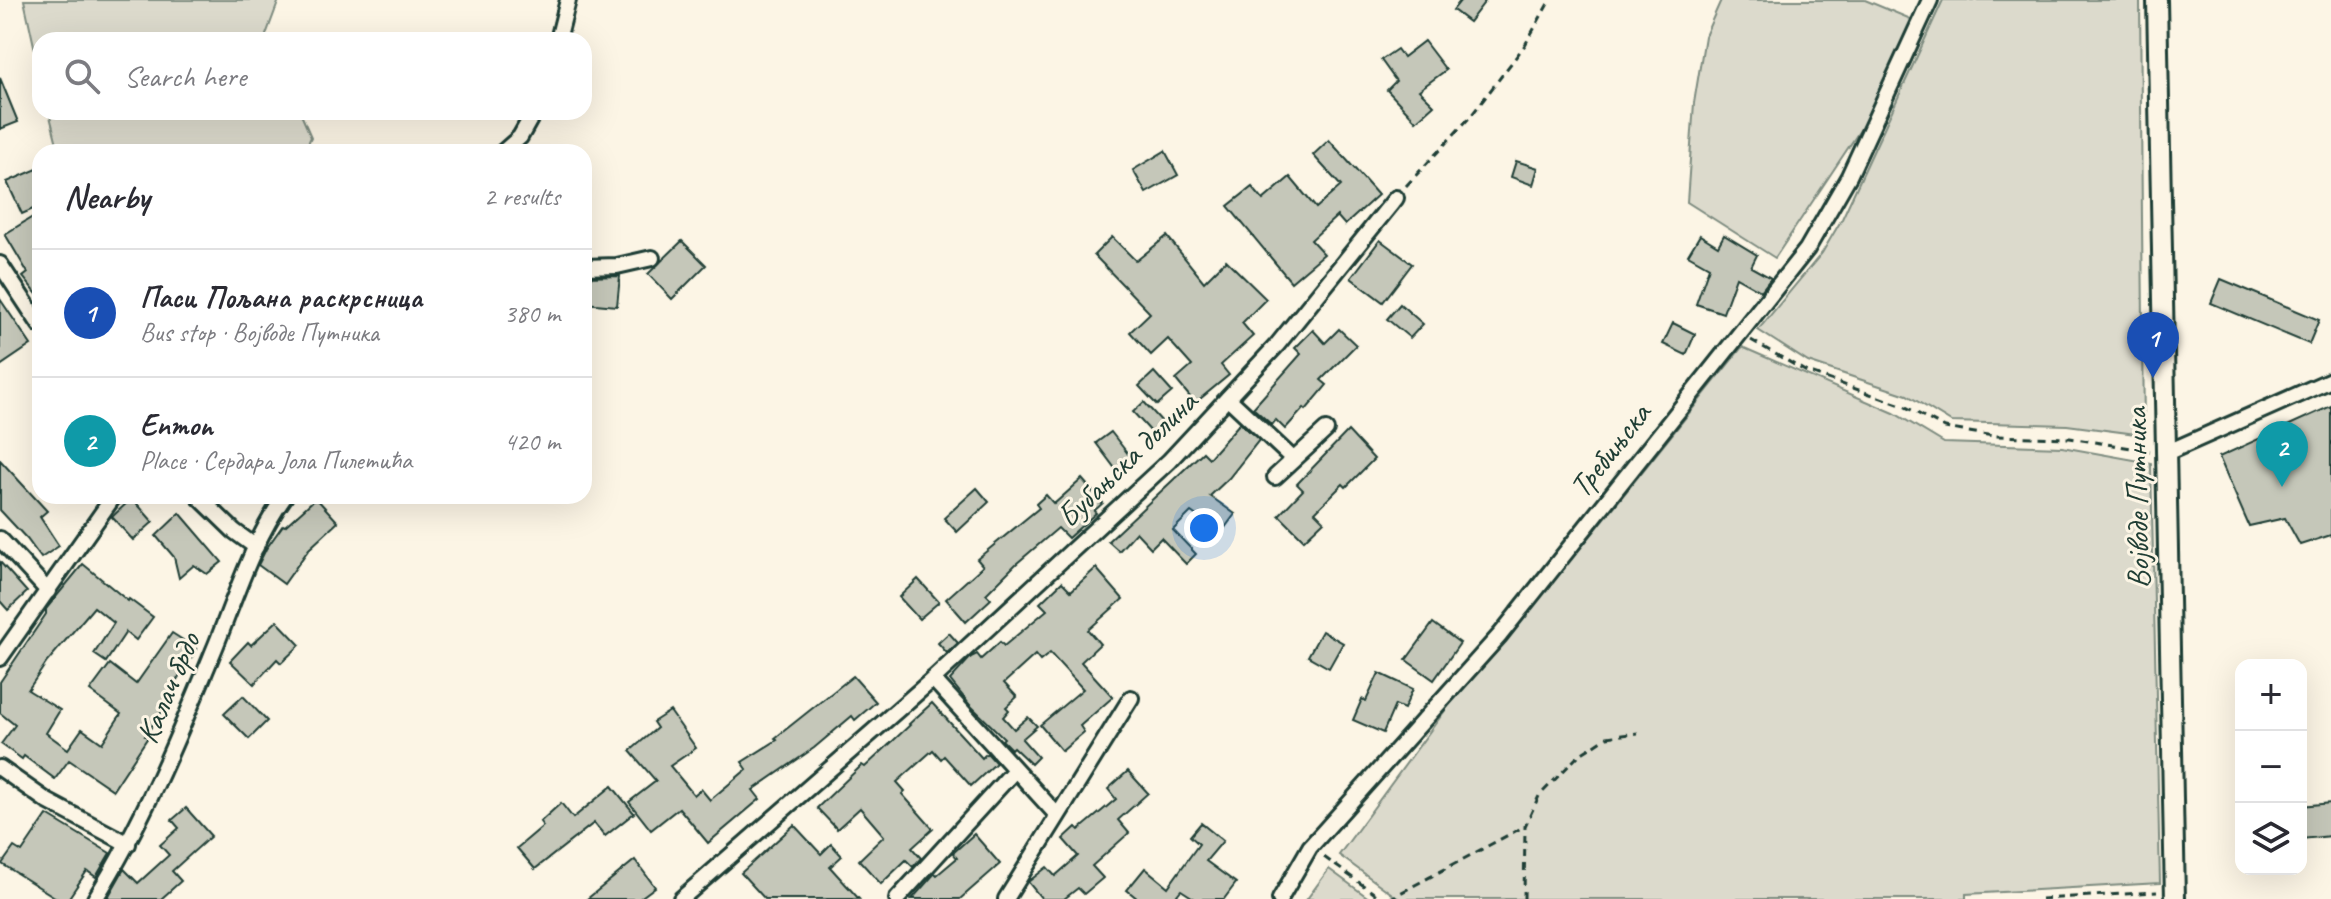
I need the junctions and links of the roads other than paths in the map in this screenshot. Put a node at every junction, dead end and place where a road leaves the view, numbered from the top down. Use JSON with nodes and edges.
{"nodes":[{"id":1,"x":568,"y":0,"type":"edge"},
{"id":2,"x":1930,"y":0,"type":"edge"},
{"id":3,"x":2157,"y":0,"type":"edge"},
{"id":4,"x":560,"y":32,"type":"edge"},
{"id":5,"x":530,"y":120,"type":"edge"},
{"id":6,"x":512,"y":144,"type":"edge"},
{"id":7,"x":1396,"y":198,"type":"road end"},
{"id":8,"x":652,"y":258,"type":"dead end"},
{"id":9,"x":0,"y":264,"type":"edge"},
{"id":10,"x":592,"y":267,"type":"edge"},
{"id":11,"x":32,"y":313,"type":"edge"},
{"id":12,"x":2331,"y":380,"type":"edge"},
{"id":13,"x":1228,"y":398,"type":"junction"},
{"id":14,"x":1326,"y":430,"type":"dead end"},
{"id":15,"x":2166,"y":453,"type":"junction"},
{"id":16,"x":1293,"y":459,"type":"junction"},
{"id":17,"x":1275,"y":477,"type":"dead end"},
{"id":18,"x":108,"y":504,"type":"edge"},
{"id":19,"x":206,"y":504,"type":"edge"},
{"id":20,"x":280,"y":504,"type":"edge"},
{"id":21,"x":0,"y":539,"type":"edge"},
{"id":22,"x":256,"y":547,"type":"junction"},
{"id":23,"x":48,"y":591,"type":"junction"},
{"id":24,"x":0,"y":658,"type":"edge"},
{"id":25,"x":933,"y":679,"type":"junction"},
{"id":26,"x":1131,"y":698,"type":"dead end"},
{"id":27,"x":0,"y":768,"type":"edge"},
{"id":28,"x":1014,"y":771,"type":"junction"},
{"id":29,"x":1057,"y":815,"type":"junction"},
{"id":30,"x":128,"y":844,"type":"junction"},
{"id":31,"x":2175,"y":895,"type":"edge"},
{"id":32,"x":95,"y":899,"type":"edge"},
{"id":33,"x":681,"y":899,"type":"edge"},
{"id":34,"x":897,"y":899,"type":"edge"},
{"id":35,"x":1006,"y":899,"type":"edge"},
{"id":36,"x":1280,"y":899,"type":"edge"}],
"edges":[{"from":1,"to":4,"type":"street"},
{"from":2,"to":36,"type":"street","name":"Требињска"},
{"from":3,"to":15,"type":"street","name":"Војводе Путника"},
{"from":5,"to":6,"type":"street"},
{"from":7,"to":13,"type":"street","name":"Бубањска долина"},
{"from":8,"to":10,"type":"street"},
{"from":9,"to":11,"type":"street"},
{"from":12,"to":15,"type":"street"},
{"from":13,"to":16,"type":"street"},
{"from":13,"to":25,"type":"street","name":"Бубањска долина"},
{"from":14,"to":16,"type":"street"},
{"from":15,"to":31,"type":"street","name":"Војводе Путника"},
{"from":16,"to":17,"type":"street"},
{"from":18,"to":23,"type":"street"},
{"from":19,"to":22,"type":"street"},
{"from":20,"to":22,"type":"street","name":"Калач брдо"},
{"from":21,"to":23,"type":"street"},
{"from":22,"to":30,"type":"street","name":"Калач брдо"},
{"from":23,"to":24,"type":"street"},
{"from":25,"to":28,"type":"street"},
{"from":25,"to":33,"type":"street","name":"Бубањска долина"},
{"from":26,"to":29,"type":"street"},
{"from":27,"to":30,"type":"street"},
{"from":28,"to":29,"type":"street"},
{"from":28,"to":34,"type":"street"},
{"from":29,"to":35,"type":"street"},
{"from":30,"to":32,"type":"street","name":"Калач брдо"}]}
